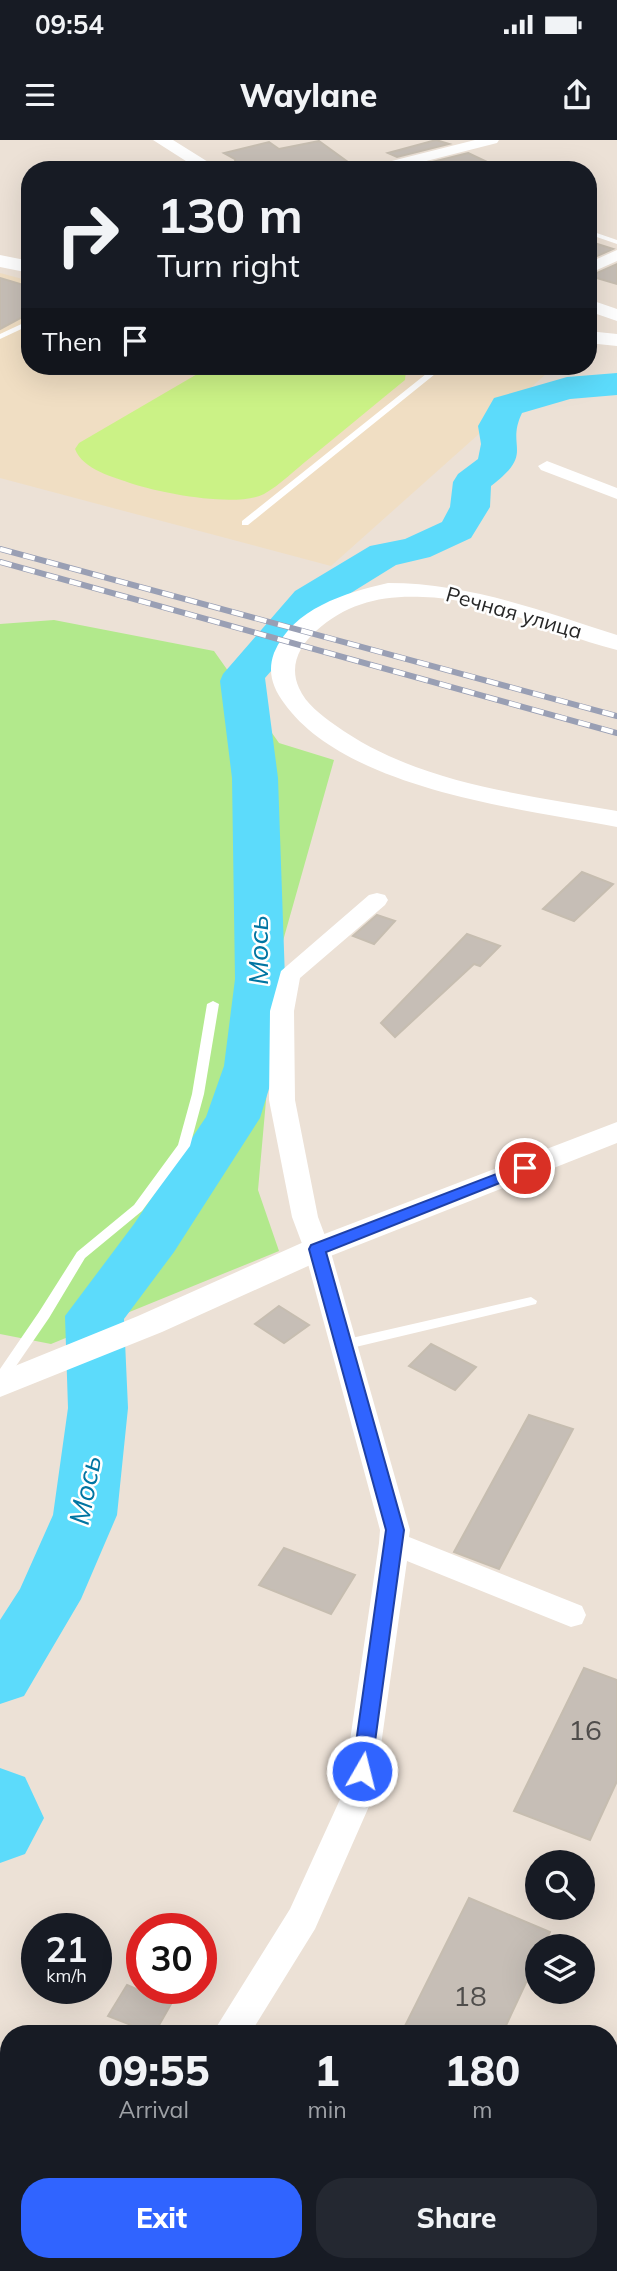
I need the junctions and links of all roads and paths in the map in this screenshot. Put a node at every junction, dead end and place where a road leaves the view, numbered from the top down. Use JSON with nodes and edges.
{"nodes":[{"id":1,"x":161,"y":140,"type":"edge"},
{"id":2,"x":492,"y":140,"type":"edge"},
{"id":3,"x":197,"y":161,"type":"edge"},
{"id":4,"x":409,"y":161,"type":"edge"},
{"id":5,"x":597,"y":235,"type":"edge"},
{"id":6,"x":617,"y":242,"type":"edge"},
{"id":7,"x":617,"y":255,"type":"edge"},
{"id":8,"x":0,"y":261,"type":"edge"},
{"id":9,"x":21,"y":265,"type":"edge"},
{"id":10,"x":597,"y":265,"type":"edge"},
{"id":11,"x":597,"y":308,"type":"edge"},
{"id":12,"x":617,"y":315,"type":"edge"},
{"id":13,"x":21,"y":326,"type":"edge"},
{"id":14,"x":0,"y":337,"type":"edge"},
{"id":15,"x":597,"y":338,"type":"edge"},
{"id":16,"x":617,"y":340,"type":"edge"},
{"id":17,"x":429,"y":375,"type":"edge"},
{"id":18,"x":547,"y":467,"type":"dead end"},
{"id":19,"x":617,"y":494,"type":"edge"},
{"id":20,"x":245,"y":523,"type":"dead end"},
{"id":21,"x":617,"y":643,"type":"edge"},
{"id":22,"x":617,"y":819,"type":"edge"},
{"id":23,"x":377,"y":900,"type":"dead end"},
{"id":24,"x":213,"y":1004,"type":"dead end"},
{"id":25,"x":617,"y":1132,"type":"edge"},
{"id":26,"x":317,"y":1249,"type":"junction"},
{"id":27,"x":531,"y":1301,"type":"dead end"},
{"id":28,"x":343,"y":1345,"type":"junction"},
{"id":29,"x":0,"y":1379,"type":"edge"},
{"id":30,"x":0,"y":1385,"type":"edge"},
{"id":31,"x":394,"y":1543,"type":"junction"},
{"id":32,"x":571,"y":1615,"type":"dead end"},
{"id":33,"x":236,"y":2025,"type":"edge"}],
"edges":[{"from":1,"to":3,"type":"street"},
{"from":2,"to":4,"type":"street"},
{"from":5,"to":6,"type":"lane"},
{"from":7,"to":10,"type":"street"},
{"from":8,"to":9,"type":"street"},
{"from":11,"to":12,"type":"street"},
{"from":13,"to":14,"type":"lane"},
{"from":15,"to":16,"type":"street"},
{"from":17,"to":20,"type":"lane"},
{"from":18,"to":19,"type":"street"},
{"from":21,"to":22,"type":"street","name":"Речная улица"},
{"from":23,"to":26,"type":"street"},
{"from":24,"to":29,"type":"lane"},
{"from":25,"to":26,"type":"street"},
{"from":26,"to":28,"type":"street"},
{"from":26,"to":30,"type":"street"},
{"from":27,"to":28,"type":"lane"},
{"from":28,"to":31,"type":"street"},
{"from":31,"to":32,"type":"street"},
{"from":31,"to":33,"type":"street"}]}
